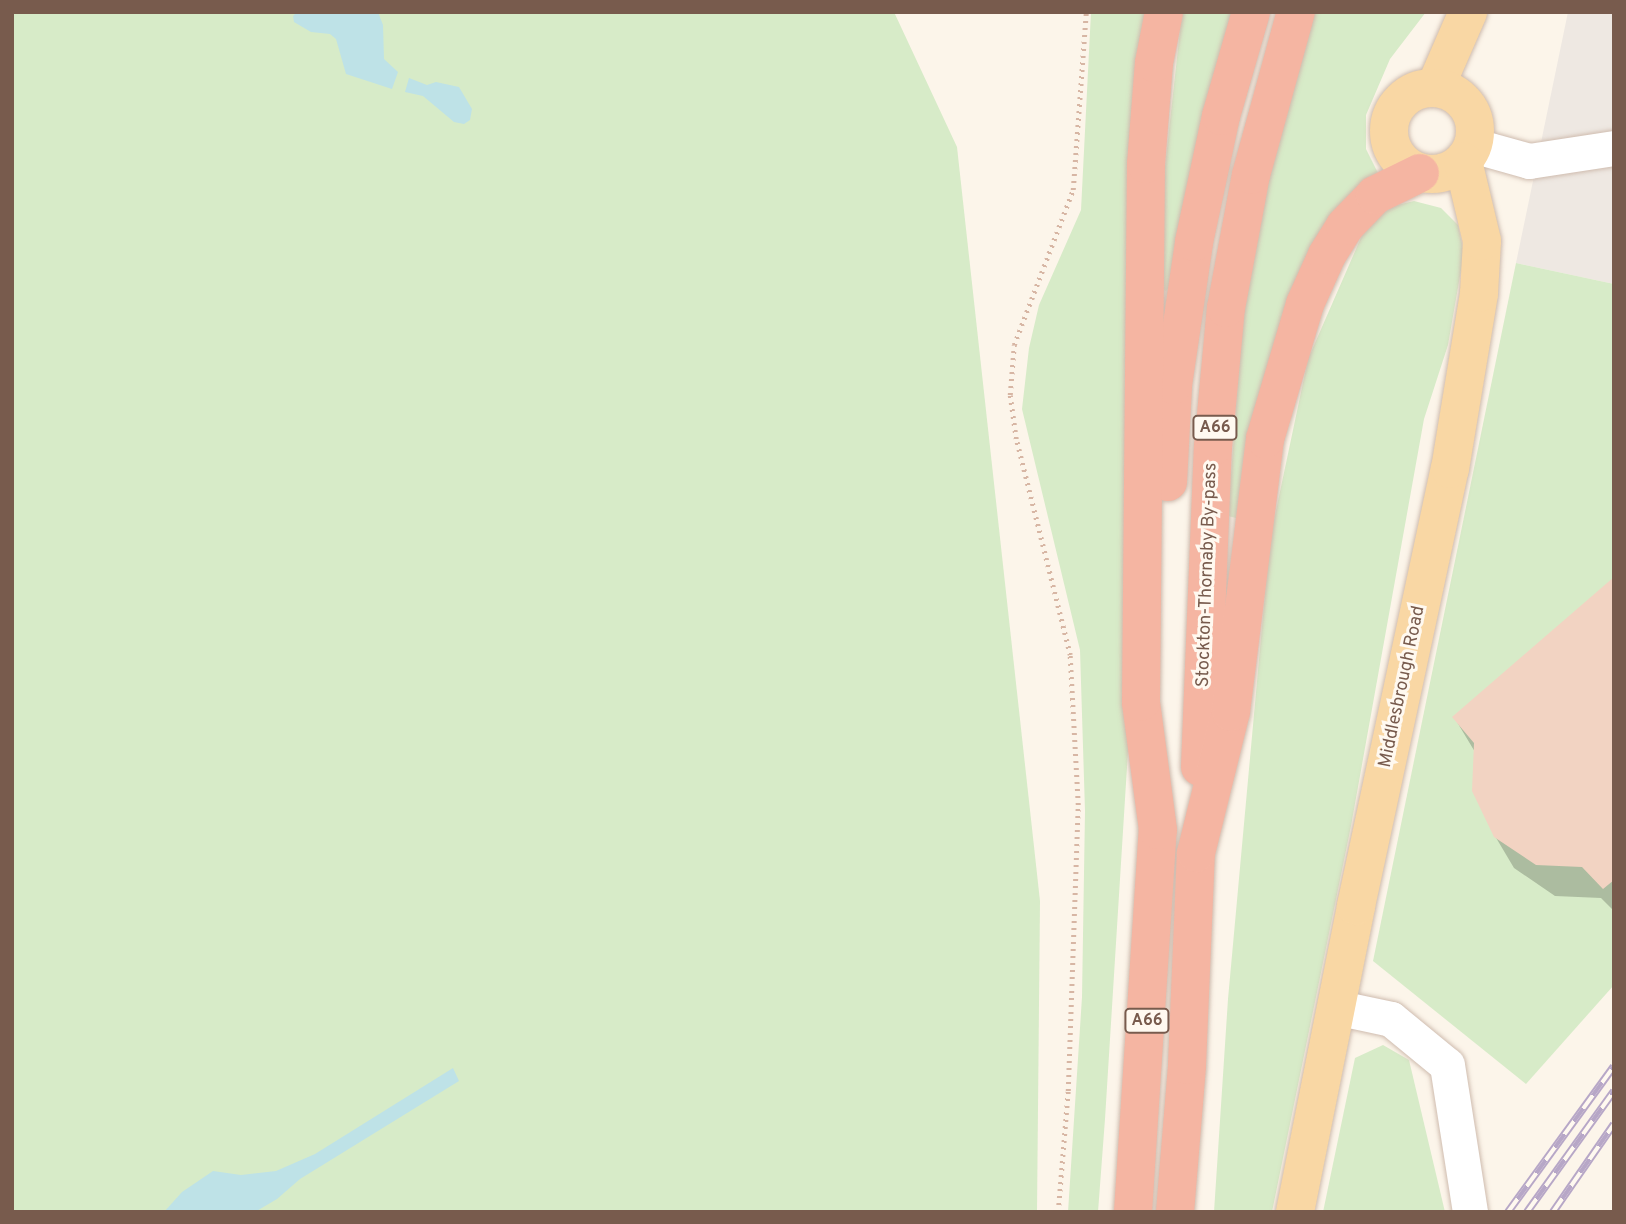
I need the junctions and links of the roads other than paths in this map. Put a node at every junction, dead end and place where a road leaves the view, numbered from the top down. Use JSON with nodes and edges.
{"nodes":[{"id":1,"x":1164,"y":12,"type":"edge"},
{"id":2,"x":1251,"y":12,"type":"edge"},
{"id":3,"x":1296,"y":12,"type":"edge"},
{"id":4,"x":1468,"y":12,"type":"edge"},
{"id":5,"x":1435,"y":88,"type":"junction"},
{"id":6,"x":1614,"y":148,"type":"edge"},
{"id":7,"x":1468,"y":153,"type":"junction"},
{"id":8,"x":1420,"y":173,"type":"junction"},
{"id":9,"x":1158,"y":830,"type":"junction"},
{"id":10,"x":1196,"y":853,"type":"junction"},
{"id":11,"x":1335,"y":1007,"type":"junction"},
{"id":12,"x":1133,"y":1212,"type":"edge"},
{"id":13,"x":1175,"y":1212,"type":"edge"},
{"id":14,"x":1295,"y":1212,"type":"edge"},
{"id":15,"x":1470,"y":1212,"type":"edge"}],
"edges":[{"from":1,"to":9,"type":"highway"},
{"from":2,"to":9,"type":"highway","number":"A66"},
{"from":3,"to":10,"type":"highway","name":"Stockton-Thornaby By-pass","number":"A66"},
{"from":4,"to":5,"type":"main road"},
{"from":5,"to":7,"type":"main road","name":"Middlesbrough Road"},
{"from":5,"to":8,"type":"main road"},
{"from":6,"to":7,"type":"lane"},
{"from":7,"to":8,"type":"main road"},
{"from":7,"to":11,"type":"main road","name":"Middlesbrough Road"},
{"from":8,"to":10,"type":"highway","number":"A66"},
{"from":9,"to":12,"type":"highway","number":"A66"},
{"from":10,"to":13,"type":"highway","number":"A66"},
{"from":11,"to":14,"type":"main road","name":"Middlesbrough Road"},
{"from":11,"to":15,"type":"lane"}]}
